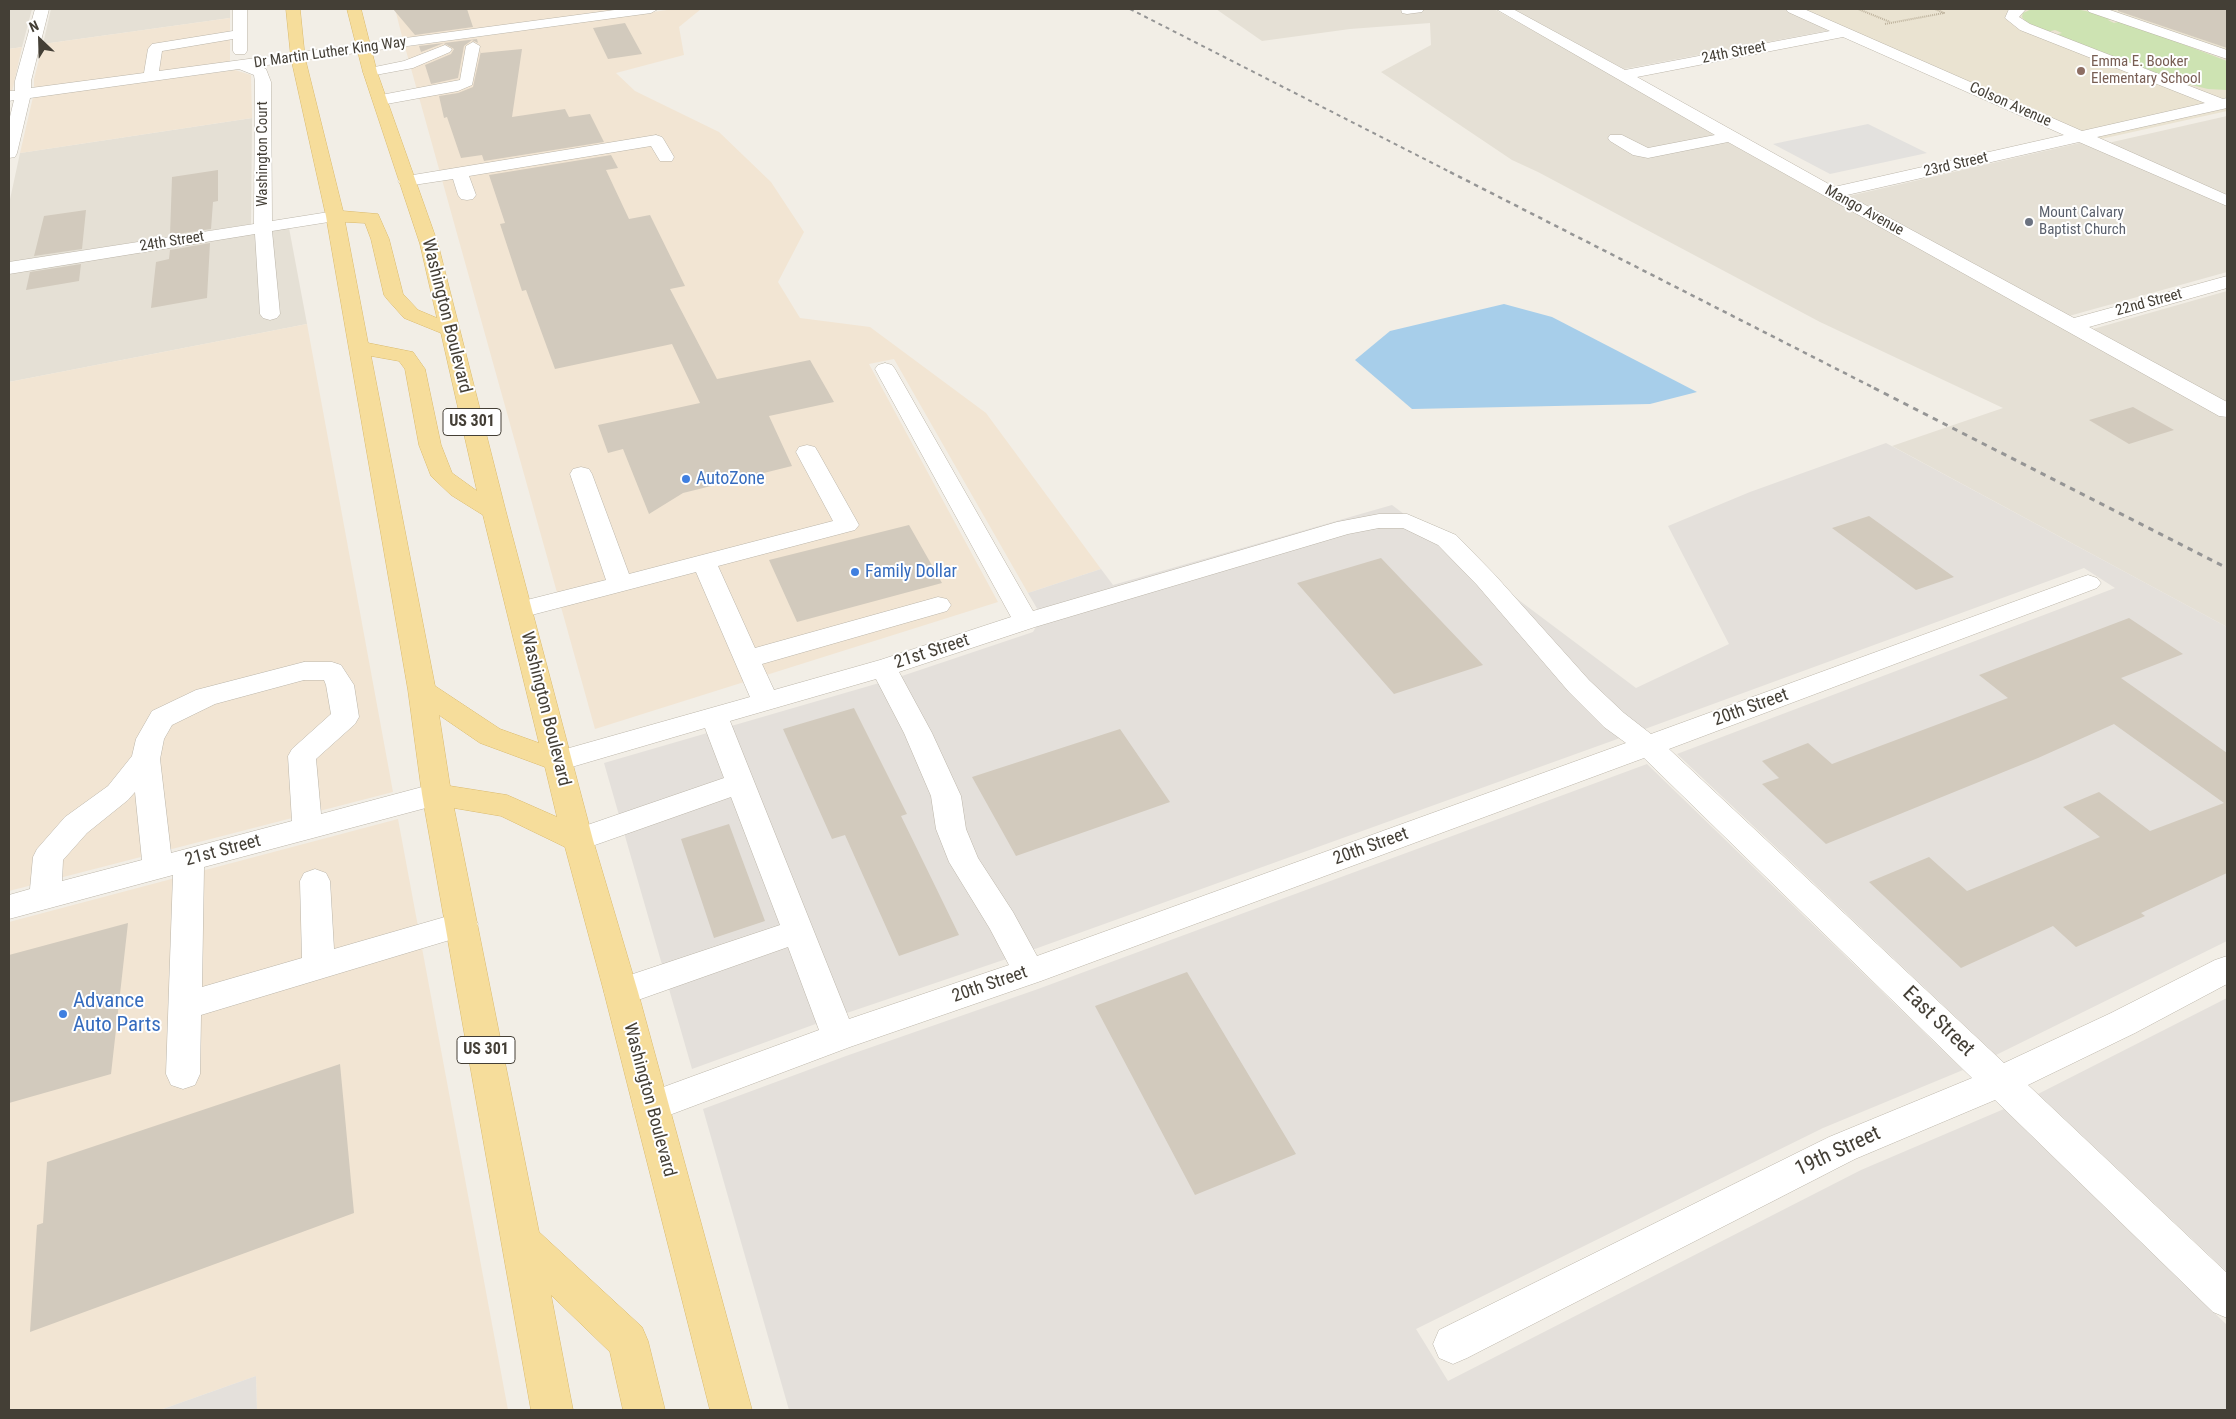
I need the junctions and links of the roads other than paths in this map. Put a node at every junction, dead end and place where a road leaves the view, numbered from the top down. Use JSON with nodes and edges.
{"nodes":[{"id":1,"x":42,"y":9,"type":"edge"},
{"id":2,"x":240,"y":9,"type":"edge"},
{"id":3,"x":293,"y":9,"type":"edge"},
{"id":4,"x":354,"y":9,"type":"edge"},
{"id":5,"x":642,"y":9,"type":"edge"},
{"id":6,"x":1503,"y":9,"type":"edge"},
{"id":7,"x":1793,"y":9,"type":"edge"},
{"id":8,"x":2019,"y":9,"type":"edge"},
{"id":9,"x":2094,"y":9,"type":"edge"},
{"id":10,"x":521,"y":27,"type":"junction"},
{"id":11,"x":1845,"y":32,"type":"junction"},
{"id":12,"x":240,"y":34,"type":"junction"},
{"id":13,"x":428,"y":40,"type":"junction"},
{"id":14,"x":473,"y":46,"type":"junction"},
{"id":15,"x":363,"y":49,"type":"junction"},
{"id":16,"x":445,"y":49,"type":"junction"},
{"id":17,"x":2227,"y":56,"type":"edge"},
{"id":18,"x":298,"y":58,"type":"junction"},
{"id":19,"x":240,"y":59,"type":"junction"},
{"id":20,"x":408,"y":65,"type":"junction"},
{"id":21,"x":370,"y":72,"type":"junction"},
{"id":22,"x":1623,"y":75,"type":"junction"},
{"id":23,"x":151,"y":78,"type":"junction"},
{"id":24,"x":426,"y":92,"type":"junction"},
{"id":25,"x":16,"y":96,"type":"edge"},
{"id":26,"x":381,"y":100,"type":"junction"},
{"id":27,"x":2224,"y":103,"type":"edge"},
{"id":28,"x":2081,"y":136,"type":"junction"},
{"id":29,"x":1730,"y":137,"type":"junction"},
{"id":30,"x":1616,"y":138,"type":"dead end"},
{"id":31,"x":9,"y":153,"type":"edge"},
{"id":32,"x":666,"y":156,"type":"dead end"},
{"id":33,"x":459,"y":172,"type":"junction"},
{"id":34,"x":407,"y":181,"type":"junction"},
{"id":35,"x":1831,"y":193,"type":"junction"},
{"id":36,"x":467,"y":195,"type":"dead end"},
{"id":37,"x":2227,"y":201,"type":"edge"},
{"id":38,"x":335,"y":216,"type":"junction"},
{"id":39,"x":263,"y":227,"type":"junction"},
{"id":40,"x":9,"y":268,"type":"edge"},
{"id":41,"x":2227,"y":282,"type":"edge"},
{"id":42,"x":270,"y":314,"type":"dead end"},
{"id":43,"x":2072,"y":325,"type":"junction"},
{"id":44,"x":450,"y":330,"type":"junction"},
{"id":45,"x":359,"y":348,"type":"junction"},
{"id":46,"x":886,"y":369,"type":"dead end"},
{"id":47,"x":2227,"y":411,"type":"edge"},
{"id":48,"x":807,"y":452,"type":"dead end"},
{"id":49,"x":580,"y":474,"type":"dead end"},
{"id":50,"x":494,"y":512,"type":"junction"},
{"id":51,"x":704,"y":563,"type":"junction"},
{"id":52,"x":2088,"y":583,"type":"dead end"},
{"id":53,"x":620,"y":584,"type":"junction"},
{"id":54,"x":938,"y":605,"type":"dead end"},
{"id":55,"x":520,"y":610,"type":"junction"},
{"id":56,"x":1026,"y":621,"type":"junction"},
{"id":57,"x":747,"y":659,"type":"junction"},
{"id":58,"x":883,"y":668,"type":"junction"},
{"id":59,"x":422,"y":690,"type":"junction"},
{"id":60,"x":766,"y":703,"type":"junction"},
{"id":61,"x":715,"y":717,"type":"junction"},
{"id":62,"x":1648,"y":746,"type":"junction"},
{"id":63,"x":146,"y":759,"type":"junction"},
{"id":64,"x":558,"y":761,"type":"junction"},
{"id":65,"x":740,"y":783,"type":"junction"},
{"id":66,"x":437,"y":794,"type":"junction"},
{"id":67,"x":307,"y":829,"type":"junction"},
{"id":68,"x":578,"y":840,"type":"junction"},
{"id":69,"x":189,"y":859,"type":"junction"},
{"id":70,"x":158,"y":868,"type":"junction"},
{"id":71,"x":315,"y":881,"type":"dead end"},
{"id":72,"x":46,"y":897,"type":"junction"},
{"id":73,"x":9,"y":907,"type":"edge"},
{"id":74,"x":462,"y":924,"type":"junction"},
{"id":75,"x":798,"y":931,"type":"junction"},
{"id":76,"x":319,"y":966,"type":"junction"},
{"id":77,"x":2227,"y":969,"type":"edge"},
{"id":78,"x":1029,"y":972,"type":"junction"},
{"id":79,"x":621,"y":992,"type":"junction"},
{"id":80,"x":185,"y":1006,"type":"junction"},
{"id":81,"x":839,"y":1037,"type":"junction"},
{"id":82,"x":183,"y":1074,"type":"dead end"},
{"id":83,"x":2000,"y":1082,"type":"junction"},
{"id":84,"x":651,"y":1107,"type":"junction"},
{"id":85,"x":522,"y":1242,"type":"junction"},
{"id":86,"x":2227,"y":1299,"type":"edge"},
{"id":87,"x":1453,"y":1344,"type":"dead end"},
{"id":88,"x":552,"y":1410,"type":"edge"},
{"id":89,"x":644,"y":1410,"type":"edge"},
{"id":90,"x":731,"y":1410,"type":"edge"}],
"edges":[{"from":1,"to":25,"type":"street"},
{"from":2,"to":12,"type":"street"},
{"from":3,"to":18,"type":"main road","number":"US 301"},
{"from":4,"to":15,"type":"main road","name":"Washington Boulevard","number":"US 301"},
{"from":5,"to":10,"type":"street","name":"Dr Martin Luther King Way"},
{"from":6,"to":22,"type":"street","name":"Mango Avenue"},
{"from":7,"to":11,"type":"street","name":"Colson Avenue"},
{"from":8,"to":27,"type":"street"},
{"from":9,"to":17,"type":"street"},
{"from":10,"to":13,"type":"street","name":"Dr Martin Luther King Way"},
{"from":10,"to":14,"type":"street"},
{"from":11,"to":22,"type":"street","name":"24th Street"},
{"from":11,"to":28,"type":"street","name":"Colson Avenue"},
{"from":12,"to":19,"type":"street"},
{"from":12,"to":23,"type":"street"},
{"from":13,"to":15,"type":"street","name":"Dr Martin Luther King Way"},
{"from":13,"to":16,"type":"street"},
{"from":14,"to":16,"type":"street"},
{"from":14,"to":24,"type":"street"},
{"from":15,"to":18,"type":"street","name":"Dr Martin Luther King Way"},
{"from":15,"to":21,"type":"main road","name":"Washington Boulevard","number":"US 301"},
{"from":16,"to":20,"type":"street"},
{"from":18,"to":19,"type":"street","name":"Dr Martin Luther King Way"},
{"from":18,"to":38,"type":"main road","number":"US 301"},
{"from":19,"to":23,"type":"street","name":"Dr Martin Luther King Way"},
{"from":19,"to":39,"type":"street","name":"Washington Court"},
{"from":20,"to":21,"type":"street"},
{"from":20,"to":24,"type":"street"},
{"from":21,"to":26,"type":"main road","name":"Washington Boulevard","number":"US 301"},
{"from":22,"to":29,"type":"street","name":"Mango Avenue"},
{"from":23,"to":25,"type":"street","name":"Dr Martin Luther King Way"},
{"from":24,"to":26,"type":"street"},
{"from":25,"to":31,"type":"street"},
{"from":26,"to":34,"type":"main road","name":"Washington Boulevard","number":"US 301"},
{"from":27,"to":28,"type":"street","name":"23rd Street"},
{"from":28,"to":35,"type":"street","name":"23rd Street"},
{"from":28,"to":37,"type":"street","name":"Colson Avenue"},
{"from":29,"to":30,"type":"street"},
{"from":29,"to":35,"type":"street","name":"Mango Avenue"},
{"from":32,"to":33,"type":"street"},
{"from":33,"to":34,"type":"street"},
{"from":33,"to":36,"type":"street"},
{"from":34,"to":44,"type":"main road","name":"Washington Boulevard","number":"US 301"},
{"from":35,"to":43,"type":"street","name":"Mango Avenue"},
{"from":38,"to":39,"type":"street","name":"24th Street"},
{"from":38,"to":44,"type":"main road"},
{"from":38,"to":45,"type":"main road","number":"US 301"},
{"from":39,"to":40,"type":"street","name":"24th Street"},
{"from":39,"to":42,"type":"street","name":"Washington Court"},
{"from":41,"to":43,"type":"street","name":"22nd Street"},
{"from":43,"to":47,"type":"street","name":"Mango Avenue"},
{"from":44,"to":50,"type":"main road","name":"Washington Boulevard","number":"US 301"},
{"from":45,"to":50,"type":"main road"},
{"from":45,"to":59,"type":"main road","number":"US 301"},
{"from":46,"to":56,"type":"street"},
{"from":48,"to":51,"type":"street"},
{"from":49,"to":53,"type":"street"},
{"from":50,"to":55,"type":"main road","name":"Washington Boulevard","number":"US 301"},
{"from":51,"to":53,"type":"street"},
{"from":51,"to":57,"type":"street"},
{"from":52,"to":62,"type":"street","name":"20th Street"},
{"from":53,"to":55,"type":"street"},
{"from":54,"to":57,"type":"street"},
{"from":55,"to":64,"type":"main road","name":"Washington Boulevard","number":"US 301"},
{"from":56,"to":58,"type":"street","name":"21st Street"},
{"from":56,"to":62,"type":"street","name":"21st Street"},
{"from":57,"to":60,"type":"street"},
{"from":58,"to":60,"type":"street","name":"21st Street"},
{"from":58,"to":78,"type":"street"},
{"from":59,"to":64,"type":"main road"},
{"from":59,"to":66,"type":"main road","number":"US 301"},
{"from":60,"to":61,"type":"street","name":"21st Street"},
{"from":61,"to":64,"type":"street","name":"21st Street"},
{"from":61,"to":65,"type":"street"},
{"from":62,"to":78,"type":"street","name":"20th Street"},
{"from":62,"to":83,"type":"street","name":"East Street"},
{"from":63,"to":67,"type":"street"},
{"from":63,"to":70,"type":"street"},
{"from":63,"to":72,"type":"street"},
{"from":64,"to":68,"type":"main road","name":"Washington Boulevard","number":"US 301"},
{"from":65,"to":68,"type":"street"},
{"from":65,"to":75,"type":"street"},
{"from":66,"to":67,"type":"street","name":"21st Street"},
{"from":66,"to":68,"type":"main road"},
{"from":66,"to":74,"type":"main road","number":"US 301"},
{"from":67,"to":69,"type":"street","name":"21st Street"},
{"from":68,"to":79,"type":"main road","name":"Washington Boulevard","number":"US 301"},
{"from":69,"to":70,"type":"street","name":"21st Street"},
{"from":69,"to":80,"type":"street"},
{"from":70,"to":72,"type":"street","name":"21st Street"},
{"from":71,"to":76,"type":"street"},
{"from":72,"to":73,"type":"street","name":"21st Street"},
{"from":74,"to":76,"type":"street"},
{"from":74,"to":85,"type":"main road","number":"US 301"},
{"from":75,"to":79,"type":"street"},
{"from":75,"to":81,"type":"street"},
{"from":76,"to":80,"type":"street"},
{"from":77,"to":83,"type":"street","name":"19th Street"},
{"from":78,"to":81,"type":"street","name":"20th Street"},
{"from":79,"to":84,"type":"main road","name":"Washington Boulevard","number":"US 301"},
{"from":80,"to":82,"type":"street"},
{"from":81,"to":84,"type":"street","name":"20th Street"},
{"from":83,"to":86,"type":"street","name":"East Street"},
{"from":83,"to":87,"type":"street","name":"19th Street"},
{"from":84,"to":90,"type":"main road","name":"Washington Boulevard","number":"US 301"},
{"from":85,"to":88,"type":"main road","number":"US 301"},
{"from":85,"to":89,"type":"main road"}]}
